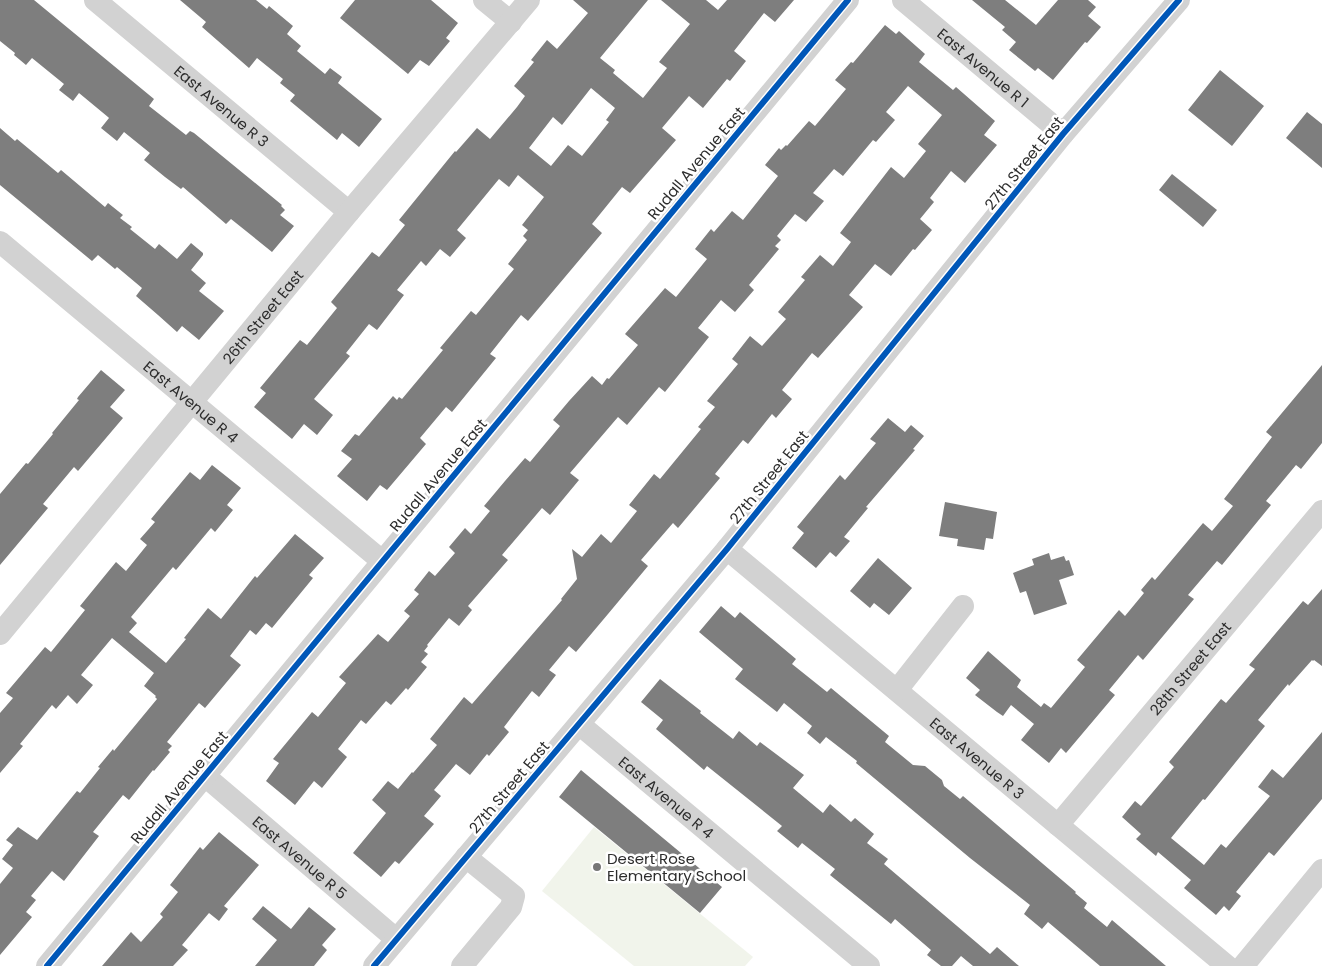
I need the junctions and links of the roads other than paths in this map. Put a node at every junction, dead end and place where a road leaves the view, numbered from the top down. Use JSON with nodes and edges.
{"nodes":[{"id":1,"x":95,"y":0,"type":"edge"},
{"id":2,"x":484,"y":0,"type":"edge"},
{"id":3,"x":529,"y":0,"type":"edge"},
{"id":4,"x":848,"y":0,"type":"edge"},
{"id":5,"x":903,"y":0,"type":"edge"},
{"id":6,"x":1179,"y":0,"type":"edge"},
{"id":7,"x":511,"y":22,"type":"junction"},
{"id":8,"x":1063,"y":134,"type":"junction"},
{"id":9,"x":349,"y":212,"type":"junction"},
{"id":10,"x":0,"y":242,"type":"edge"},
{"id":11,"x":191,"y":402,"type":"junction"},
{"id":12,"x":1322,"y":511,"type":"edge"},
{"id":13,"x":727,"y":549,"type":"junction"},
{"id":14,"x":382,"y":562,"type":"junction"},
{"id":15,"x":963,"y":606,"type":"dead end"},
{"id":16,"x":0,"y":634,"type":"edge"},
{"id":17,"x":897,"y":690,"type":"junction"},
{"id":18,"x":579,"y":724,"type":"junction"},
{"id":19,"x":205,"y":776,"type":"junction"},
{"id":20,"x":1058,"y":825,"type":"junction"},
{"id":21,"x":466,"y":857,"type":"junction"},
{"id":22,"x":1322,"y":870,"type":"edge"},
{"id":23,"x":396,"y":939,"type":"junction"},
{"id":24,"x":378,"y":964,"type":"edge"},
{"id":25,"x":47,"y":966,"type":"edge"},
{"id":26,"x":462,"y":966,"type":"edge"},
{"id":27,"x":869,"y":966,"type":"edge"},
{"id":28,"x":1227,"y":966,"type":"edge"},
{"id":29,"x":1243,"y":966,"type":"edge"}],
"edges":[{"from":1,"to":9,"type":"street","name":"East Avenue R 3"},
{"from":2,"to":7,"type":"street"},
{"from":3,"to":7,"type":"street","name":"26th Street East"},
{"from":4,"to":14,"type":"street","name":"Rudall Avenue East"},
{"from":5,"to":8,"type":"street","name":"East Avenue R 1"},
{"from":6,"to":8,"type":"street","name":"27th Street East"},
{"from":7,"to":9,"type":"street","name":"26th Street East"},
{"from":8,"to":13,"type":"street","name":"27th Street East"},
{"from":9,"to":11,"type":"street","name":"26th Street East"},
{"from":10,"to":11,"type":"street","name":"East Avenue R 4"},
{"from":11,"to":14,"type":"street","name":"East Avenue R 4"},
{"from":11,"to":16,"type":"street","name":"26th Street East"},
{"from":12,"to":20,"type":"street","name":"28th Street East"},
{"from":13,"to":17,"type":"street","name":"East Avenue R 3"},
{"from":13,"to":18,"type":"street","name":"27th Street East"},
{"from":14,"to":19,"type":"street","name":"Rudall Avenue East"},
{"from":15,"to":17,"type":"street"},
{"from":17,"to":20,"type":"street","name":"East Avenue R 3"},
{"from":18,"to":21,"type":"street","name":"27th Street East"},
{"from":18,"to":27,"type":"street","name":"East Avenue R 4"},
{"from":19,"to":23,"type":"street","name":"East Avenue R 5"},
{"from":19,"to":25,"type":"street","name":"Rudall Avenue East"},
{"from":20,"to":28,"type":"street","name":"East Avenue R 3"},
{"from":21,"to":23,"type":"street","name":"27th Street East"},
{"from":21,"to":26,"type":"street"},
{"from":22,"to":29,"type":"street"},
{"from":23,"to":24,"type":"street","name":"27th Street East"}]}
